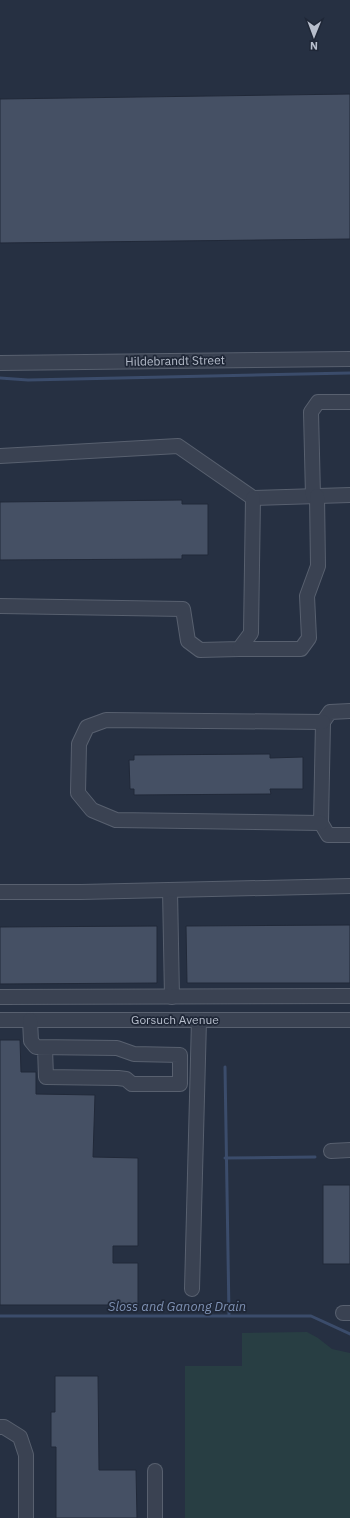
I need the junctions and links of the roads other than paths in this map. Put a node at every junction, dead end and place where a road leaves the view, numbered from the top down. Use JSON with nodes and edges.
{"nodes":[{"id":1,"x":350,"y":359,"type":"edge"},
{"id":2,"x":0,"y":363,"type":"edge"},
{"id":3,"x":350,"y":402,"type":"edge"},
{"id":4,"x":0,"y":456,"type":"edge"},
{"id":5,"x":350,"y":495,"type":"edge"},
{"id":6,"x":315,"y":496,"type":"junction"},
{"id":7,"x":253,"y":498,"type":"junction"},
{"id":8,"x":0,"y":606,"type":"edge"},
{"id":9,"x":239,"y":649,"type":"junction"},
{"id":10,"x":350,"y":711,"type":"edge"},
{"id":11,"x":323,"y":722,"type":"junction"},
{"id":12,"x":321,"y":823,"type":"junction"},
{"id":13,"x":350,"y":835,"type":"edge"},
{"id":14,"x":350,"y":886,"type":"edge"},
{"id":15,"x":170,"y":890,"type":"junction"},
{"id":16,"x":0,"y":892,"type":"edge"},
{"id":17,"x":350,"y":996,"type":"edge"},
{"id":18,"x":0,"y":997,"type":"edge"},
{"id":19,"x":172,"y":997,"type":"junction"},
{"id":20,"x":0,"y":1020,"type":"edge"},
{"id":21,"x":30,"y":1020,"type":"junction"},
{"id":22,"x":199,"y":1020,"type":"junction"},
{"id":23,"x":350,"y":1020,"type":"edge"},
{"id":24,"x":45,"y":1048,"type":"junction"},
{"id":25,"x":350,"y":1150,"type":"edge"},
{"id":26,"x":332,"y":1151,"type":"dead end"},
{"id":27,"x":192,"y":1290,"type":"dead end"},
{"id":28,"x":0,"y":1427,"type":"edge"},
{"id":29,"x":155,"y":1471,"type":"dead end"},
{"id":30,"x":26,"y":1518,"type":"edge"},
{"id":31,"x":155,"y":1518,"type":"edge"}],
"edges":[{"from":1,"to":2,"type":"street","name":"Hildebrandt Street"},
{"from":3,"to":6,"type":"street"},
{"from":4,"to":7,"type":"street"},
{"from":5,"to":6,"type":"street"},
{"from":6,"to":7,"type":"street"},
{"from":6,"to":9,"type":"street"},
{"from":7,"to":9,"type":"street"},
{"from":8,"to":9,"type":"street"},
{"from":10,"to":11,"type":"street"},
{"from":11,"to":12,"type":"street"},
{"from":11,"to":12,"type":"street"},
{"from":12,"to":13,"type":"street"},
{"from":14,"to":15,"type":"street"},
{"from":15,"to":16,"type":"street"},
{"from":15,"to":19,"type":"street"},
{"from":17,"to":19,"type":"street"},
{"from":18,"to":19,"type":"street"},
{"from":20,"to":21,"type":"street","name":"Gorsuch Avenue"},
{"from":21,"to":22,"type":"street","name":"Gorsuch Avenue"},
{"from":21,"to":24,"type":"street"},
{"from":22,"to":23,"type":"street","name":"Gorsuch Avenue"},
{"from":22,"to":27,"type":"street"},
{"from":24,"to":24,"type":"street"},
{"from":25,"to":26,"type":"street"},
{"from":28,"to":30,"type":"street"},
{"from":29,"to":31,"type":"street"}]}
